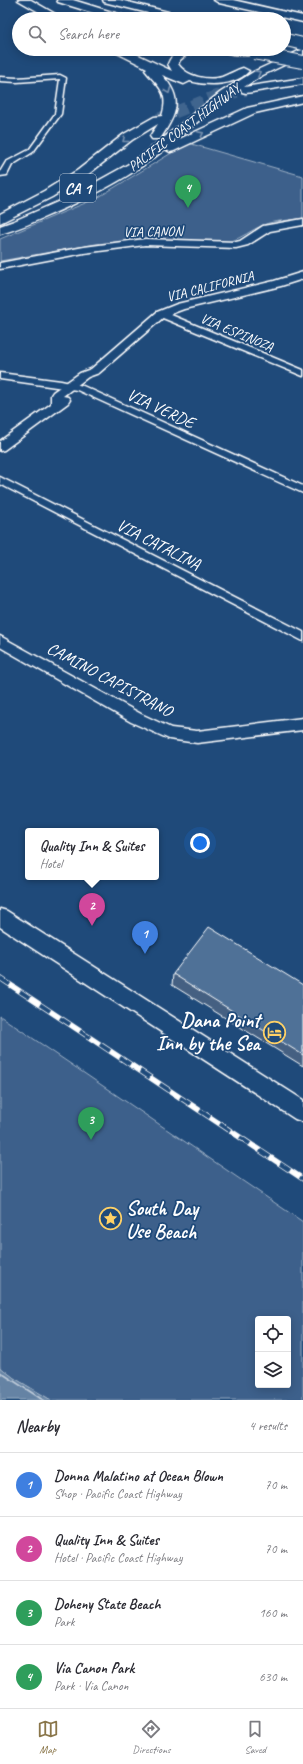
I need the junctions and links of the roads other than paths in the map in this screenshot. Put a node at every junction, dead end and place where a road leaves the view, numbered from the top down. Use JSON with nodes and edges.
{"nodes":[{"id":1,"x":23,"y":0,"type":"edge"},
{"id":2,"x":62,"y":0,"type":"edge"},
{"id":3,"x":108,"y":0,"type":"edge"},
{"id":4,"x":219,"y":0,"type":"edge"},
{"id":5,"x":46,"y":12,"type":"edge"},
{"id":6,"x":101,"y":12,"type":"edge"},
{"id":7,"x":156,"y":12,"type":"edge"},
{"id":8,"x":276,"y":12,"type":"edge"},
{"id":9,"x":291,"y":15,"type":"edge"},
{"id":10,"x":303,"y":18,"type":"edge"},
{"id":11,"x":291,"y":41,"type":"edge"},
{"id":12,"x":303,"y":44,"type":"edge"},
{"id":13,"x":291,"y":47,"type":"edge"},
{"id":14,"x":303,"y":52,"type":"edge"},
{"id":15,"x":131,"y":56,"type":"edge"},
{"id":16,"x":179,"y":56,"type":"edge"},
{"id":17,"x":257,"y":56,"type":"edge"},
{"id":18,"x":258,"y":56,"type":"edge"},
{"id":19,"x":271,"y":56,"type":"edge"},
{"id":20,"x":289,"y":56,"type":"edge"},
{"id":21,"x":303,"y":57,"type":"edge"},
{"id":22,"x":143,"y":62,"type":"junction"},
{"id":23,"x":303,"y":62,"type":"edge"},
{"id":24,"x":0,"y":79,"type":"edge"},
{"id":25,"x":303,"y":81,"type":"edge"},
{"id":26,"x":246,"y":90,"type":"tunnel mouth"},
{"id":27,"x":220,"y":92,"type":"junction"},
{"id":28,"x":303,"y":99,"type":"edge"},
{"id":29,"x":158,"y":119,"type":"tunnel mouth"},
{"id":30,"x":149,"y":144,"type":"junction"},
{"id":31,"x":140,"y":163,"type":"junction"},
{"id":32,"x":0,"y":174,"type":"edge"},
{"id":33,"x":0,"y":219,"type":"edge"},
{"id":34,"x":303,"y":222,"type":"edge"},
{"id":35,"x":0,"y":230,"type":"edge"},
{"id":36,"x":0,"y":266,"type":"edge"},
{"id":37,"x":302,"y":276,"type":"edge"},
{"id":38,"x":161,"y":314,"type":"junction"},
{"id":39,"x":303,"y":373,"type":"edge"},
{"id":40,"x":0,"y":376,"type":"edge"},
{"id":41,"x":75,"y":387,"type":"junction"},
{"id":42,"x":0,"y":447,"type":"edge"},
{"id":43,"x":0,"y":480,"type":"edge"},
{"id":44,"x":303,"y":490,"type":"edge"},
{"id":45,"x":303,"y":637,"type":"edge"},
{"id":46,"x":0,"y":641,"type":"edge"},
{"id":47,"x":303,"y":724,"type":"edge"},
{"id":48,"x":0,"y":917,"type":"edge"},
{"id":49,"x":303,"y":1112,"type":"edge"}],
"edges":[{"from":1,"to":5,"type":"highway"},
{"from":2,"to":6,"type":"highway"},
{"from":3,"to":7,"type":"highway"},
{"from":4,"to":8,"type":"highway"},
{"from":9,"to":10,"type":"highway"},
{"from":11,"to":12,"type":"highway","bridge":true},
{"from":12,"to":13,"type":"highway","name":"PACIFIC COAST HIGHWAY","number":"CA 1"},
{"from":27,"to":14,"type":"highway","name":"PACIFIC COAST HIGHWAY","number":"CA 1","one_way":true},
{"from":15,"to":22,"type":"highway"},
{"from":16,"to":17,"type":"highway"},
{"from":18,"to":27,"type":"highway","name":"PACIFIC COAST HIGHWAY","number":"CA 1"},
{"from":19,"to":23,"type":"highway","bridge":true},
{"from":20,"to":21,"type":"highway"},
{"from":22,"to":27,"type":"highway"},
{"from":22,"to":30,"type":"highway","one_way":true},
{"from":24,"to":32,"type":"street"},
{"from":25,"to":26,"type":"highway"},
{"from":27,"to":30,"type":"highway","name":"PACIFIC COAST HIGHWAY","number":"CA 1"},
{"from":27,"to":31,"type":"highway","name":"PACIFIC COAST HIGHWAY","number":"CA 1"},
{"from":31,"to":28,"type":"highway","one_way":true},
{"from":29,"to":33,"type":"highway","one_way":true},
{"from":30,"to":33,"type":"highway","name":"PACIFIC COAST HIGHWAY","number":"CA 1"},
{"from":31,"to":35,"type":"highway","name":"PACIFIC COAST HIGHWAY","number":"CA 1"},
{"from":34,"to":36,"type":"main road","name":"VIA CANON"},
{"from":37,"to":38,"type":"main road","name":"VIA CALIFORNIA"},
{"from":38,"to":39,"type":"street","name":"VIA ESPINOZA"},
{"from":38,"to":41,"type":"main road","name":"VIA CALIFORNIA"},
{"from":40,"to":41,"type":"street","name":"VIA VERDE"},
{"from":41,"to":42,"type":"main road","name":"VIA CALIFORNIA"},
{"from":41,"to":44,"type":"street","name":"VIA VERDE"},
{"from":43,"to":45,"type":"street","name":"VIA CATALINA"},
{"from":46,"to":47,"type":"main road","name":"CAMINO CAPISTRANO"},
{"from":48,"to":49,"type":"main road"}]}
